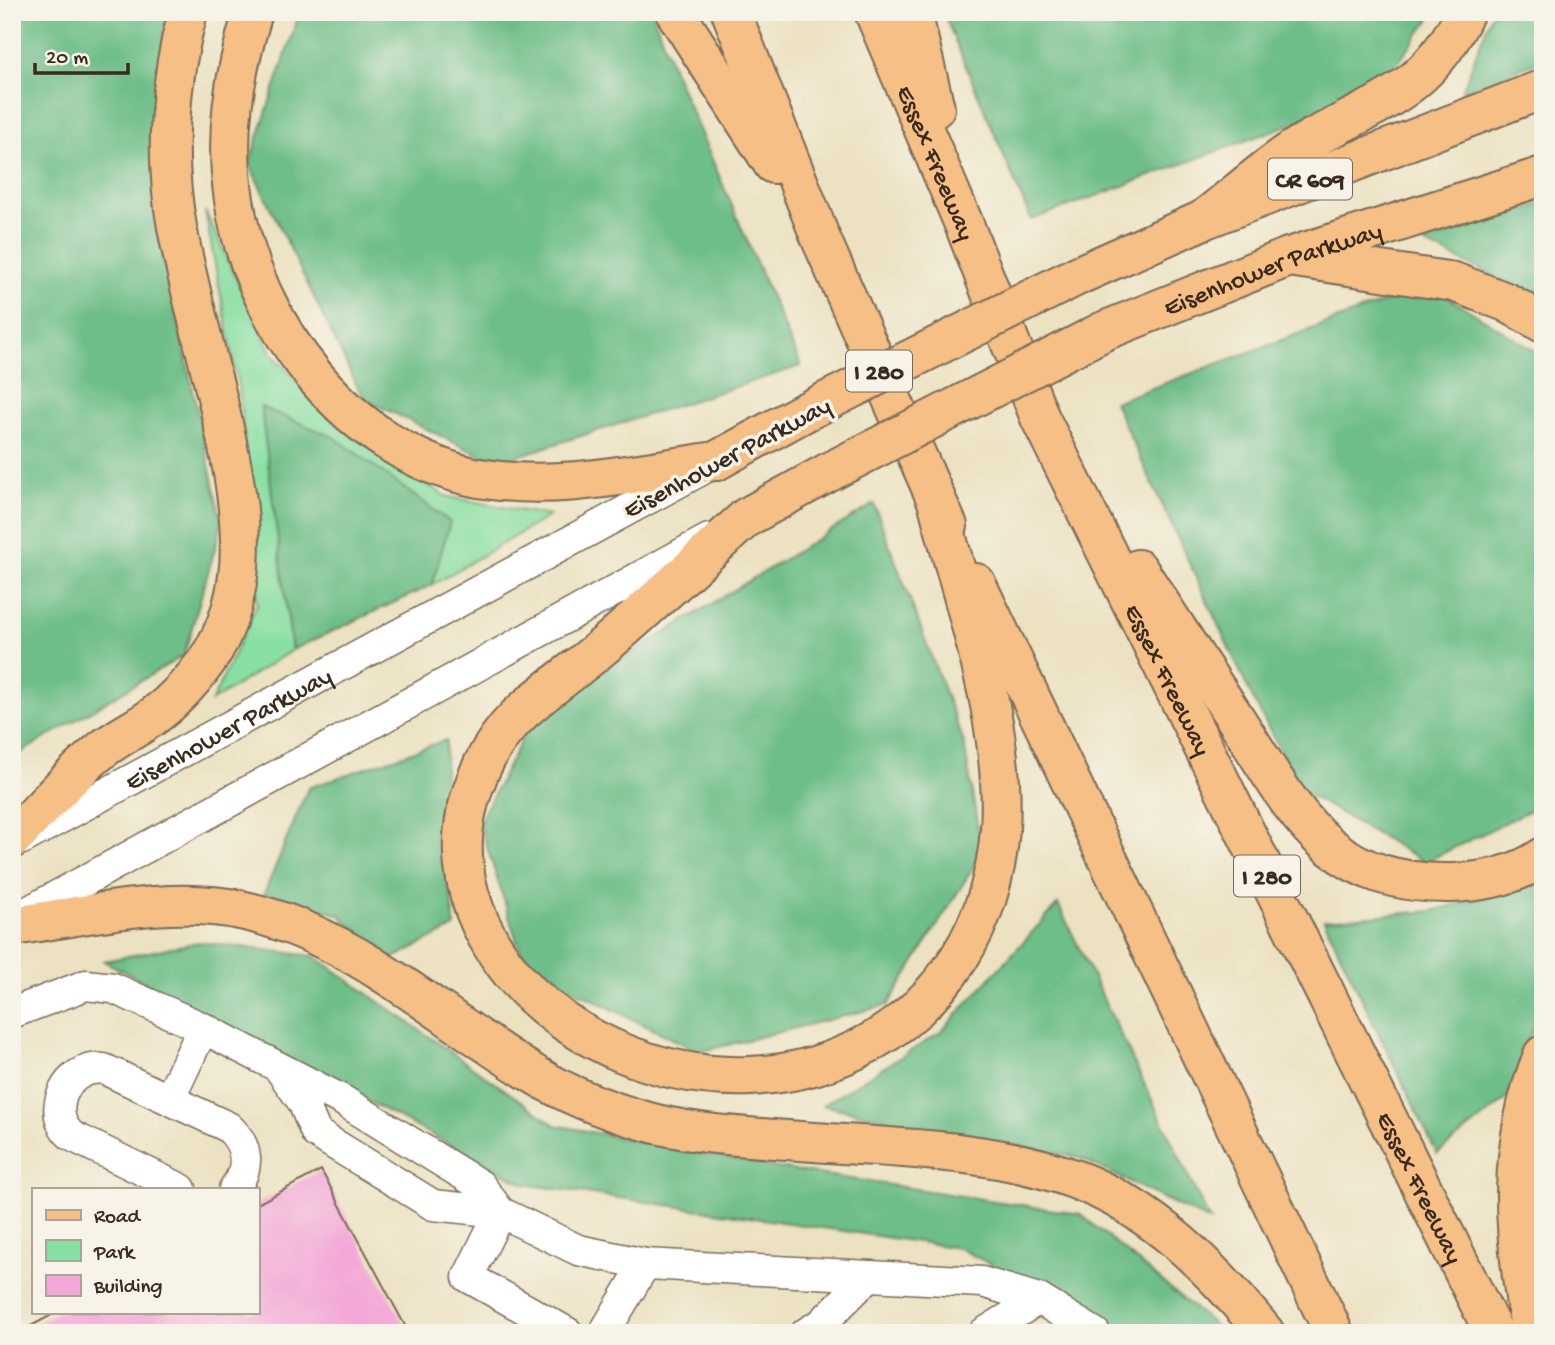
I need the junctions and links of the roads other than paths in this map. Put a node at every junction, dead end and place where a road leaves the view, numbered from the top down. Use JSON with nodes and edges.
{"nodes":[{"id":1,"x":188,"y":12,"type":"edge"},
{"id":2,"x":253,"y":12,"type":"edge"},
{"id":3,"x":675,"y":12,"type":"edge"},
{"id":4,"x":731,"y":12,"type":"edge"},
{"id":5,"x":874,"y":12,"type":"edge"},
{"id":6,"x":912,"y":12,"type":"edge"},
{"id":7,"x":1465,"y":12,"type":"edge"},
{"id":8,"x":1543,"y":89,"type":"edge"},
{"id":9,"x":1543,"y":176,"type":"edge"},
{"id":10,"x":1203,"y":220,"type":"junction"},
{"id":11,"x":963,"y":222,"type":"junction"},
{"id":12,"x":821,"y":239,"type":"junction"},
{"id":13,"x":1289,"y":257,"type":"junction"},
{"id":14,"x":1543,"y":323,"type":"edge"},
{"id":15,"x":1040,"y":418,"type":"junction"},
{"id":16,"x":716,"y":461,"type":"junction"},
{"id":17,"x":938,"y":504,"type":"junction"},
{"id":18,"x":747,"y":517,"type":"junction"},
{"id":19,"x":12,"y":842,"type":"edge"},
{"id":20,"x":1543,"y":857,"type":"edge"},
{"id":21,"x":12,"y":920,"type":"edge"},
{"id":22,"x":12,"y":926,"type":"edge"},
{"id":23,"x":12,"y":1013,"type":"edge"},
{"id":24,"x":203,"y":1028,"type":"junction"},
{"id":25,"x":1543,"y":1055,"type":"edge"},
{"id":26,"x":281,"y":1071,"type":"junction"},
{"id":27,"x":170,"y":1098,"type":"junction"},
{"id":28,"x":179,"y":1188,"type":"edge"},
{"id":29,"x":234,"y":1188,"type":"edge"},
{"id":30,"x":500,"y":1212,"type":"junction"},
{"id":31,"x":645,"y":1264,"type":"junction"},
{"id":32,"x":869,"y":1276,"type":"junction"},
{"id":33,"x":1039,"y":1299,"type":"junction"},
{"id":34,"x":568,"y":1333,"type":"edge"},
{"id":35,"x":604,"y":1333,"type":"edge"},
{"id":36,"x":807,"y":1333,"type":"edge"},
{"id":37,"x":984,"y":1333,"type":"edge"},
{"id":38,"x":1094,"y":1333,"type":"edge"},
{"id":39,"x":1265,"y":1333,"type":"edge"},
{"id":40,"x":1334,"y":1333,"type":"edge"},
{"id":41,"x":1494,"y":1333,"type":"edge"},
{"id":42,"x":1531,"y":1333,"type":"edge"}],
"edges":[{"from":1,"to":19,"type":"main road"},
{"from":2,"to":16,"type":"main road"},
{"from":3,"to":12,"type":"main road"},
{"from":4,"to":12,"type":"main road","number":"I 280"},
{"from":5,"to":11,"type":"main road","name":"Essex Freeway","number":"I 280"},
{"from":6,"to":11,"type":"main road"},
{"from":7,"to":10,"type":"main road"},
{"from":8,"to":10,"type":"main road","name":"Eisenhower Parkway","number":"CR 609"},
{"from":9,"to":13,"type":"main road","name":"Eisenhower Parkway","number":"CR 609"},
{"from":10,"to":16,"type":"main road","name":"Eisenhower Parkway","number":"CR 609","bridge":true},
{"from":11,"to":15,"type":"main road","name":"Essex Freeway","number":"I 280"},
{"from":12,"to":17,"type":"main road","number":"I 280"},
{"from":13,"to":14,"type":"main road"},
{"from":13,"to":18,"type":"main road","name":"Eisenhower Parkway","number":"CR 609","bridge":true},
{"from":15,"to":20,"type":"main road"},
{"from":15,"to":41,"type":"main road","name":"Essex Freeway","number":"I 280"},
{"from":16,"to":19,"type":"street","name":"Eisenhower Parkway"},
{"from":17,"to":18,"type":"main road"},
{"from":17,"to":40,"type":"main road","number":"I 280"},
{"from":18,"to":21,"type":"street","name":"Eisenhower Parkway"},
{"from":22,"to":39,"type":"main road"},
{"from":23,"to":24,"type":"street"},
{"from":24,"to":26,"type":"street"},
{"from":24,"to":27,"type":"street"},
{"from":25,"to":42,"type":"main road"},
{"from":26,"to":30,"type":"street"},
{"from":26,"to":30,"type":"street"},
{"from":27,"to":28,"type":"street"},
{"from":27,"to":29,"type":"street"},
{"from":30,"to":31,"type":"street"},
{"from":30,"to":34,"type":"street"},
{"from":31,"to":32,"type":"street"},
{"from":31,"to":35,"type":"street"},
{"from":32,"to":33,"type":"street"},
{"from":32,"to":36,"type":"street"},
{"from":33,"to":37,"type":"street"},
{"from":33,"to":38,"type":"street"}]}
